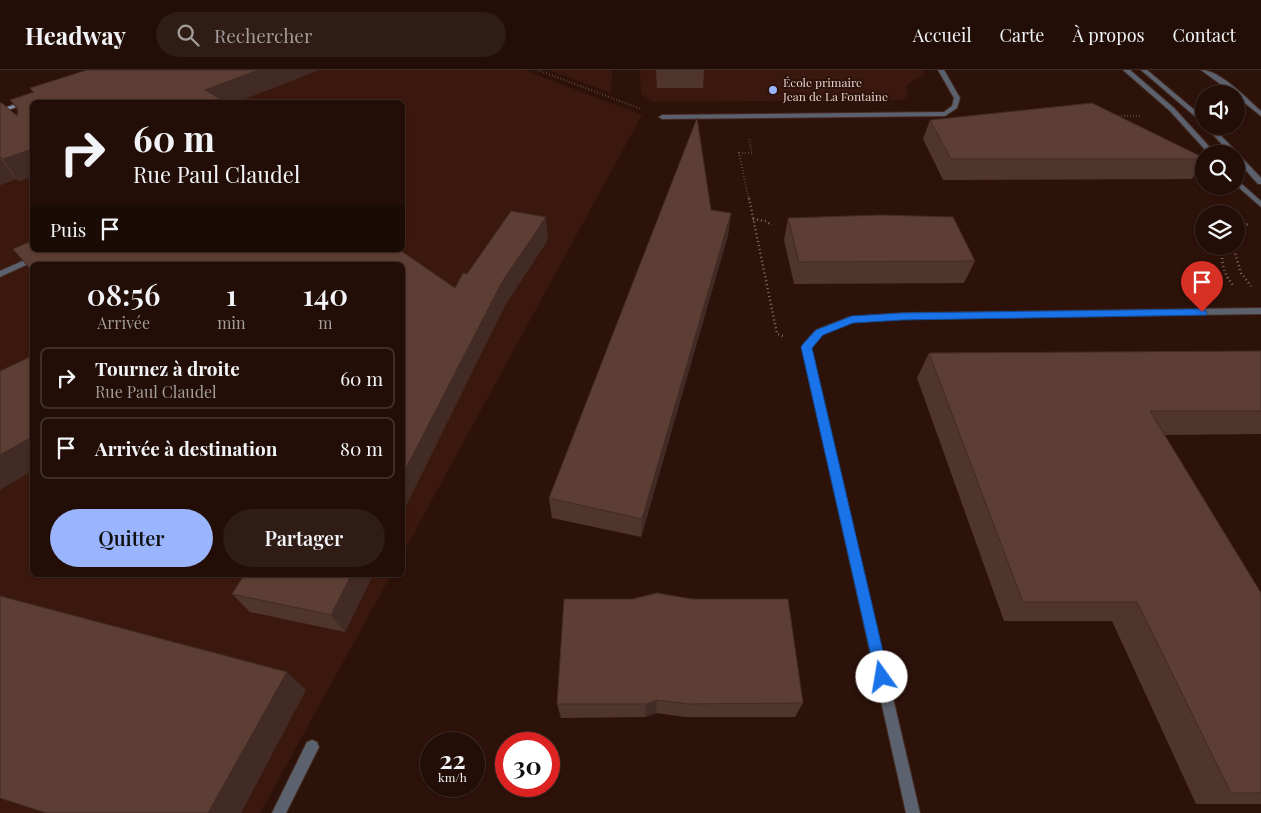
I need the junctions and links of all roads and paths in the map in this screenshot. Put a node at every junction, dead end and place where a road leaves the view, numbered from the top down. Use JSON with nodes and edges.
{"nodes":[{"id":1,"x":538,"y":70,"type":"edge"},
{"id":2,"x":941,"y":70,"type":"edge"},
{"id":3,"x":1126,"y":70,"type":"edge"},
{"id":4,"x":1144,"y":70,"type":"edge"},
{"id":5,"x":1204,"y":70,"type":"edge"},
{"id":6,"x":30,"y":101,"type":"edge"},
{"id":7,"x":3,"y":109,"type":"edge"},
{"id":8,"x":1195,"y":114,"type":"edge"},
{"id":9,"x":1261,"y":114,"type":"edge"},
{"id":10,"x":14,"y":115,"type":"edge"},
{"id":11,"x":1110,"y":116,"type":"edge"},
{"id":12,"x":1179,"y":116,"type":"junction"},
{"id":13,"x":662,"y":117,"type":"joint"},
{"id":14,"x":1217,"y":135,"type":"edge"},
{"id":15,"x":748,"y":136,"type":"dead end"},
{"id":16,"x":1205,"y":145,"type":"edge"},
{"id":17,"x":1227,"y":145,"type":"edge"},
{"id":18,"x":1245,"y":164,"type":"edge"},
{"id":19,"x":1261,"y":182,"type":"edge"},
{"id":20,"x":1245,"y":190,"type":"edge"},
{"id":21,"x":1261,"y":205,"type":"edge"},
{"id":22,"x":753,"y":219,"type":"junction"},
{"id":23,"x":772,"y":225,"type":"dead end"},
{"id":24,"x":50,"y":252,"type":"edge"},
{"id":25,"x":1221,"y":255,"type":"edge"},
{"id":26,"x":1236,"y":255,"type":"edge"},
{"id":27,"x":0,"y":274,"type":"edge"},
{"id":28,"x":1236,"y":287,"type":"dead end"},
{"id":29,"x":1253,"y":288,"type":"dead end"},
{"id":30,"x":1261,"y":312,"type":"edge"},
{"id":31,"x":806,"y":347,"type":"junction"},
{"id":32,"x":312,"y":747,"type":"dead end"},
{"id":33,"x":279,"y":813,"type":"edge"},
{"id":34,"x":913,"y":813,"type":"edge"}],
"edges":[{"from":1,"to":13,"type":"path"},
{"from":2,"to":13,"type":"street"},
{"from":3,"to":12,"type":"street"},
{"from":4,"to":8,"type":"street"},
{"from":5,"to":9,"type":"street"},
{"from":6,"to":7,"type":"main road"},
{"from":7,"to":10,"type":"street"},
{"from":11,"to":12,"type":"path"},
{"from":12,"to":16,"type":"street"},
{"from":14,"to":17,"type":"street"},
{"from":15,"to":22,"type":"path"},
{"from":18,"to":19,"type":"street"},
{"from":20,"to":21,"type":"street"},
{"from":22,"to":23,"type":"path"},
{"from":22,"to":31,"type":"path"},
{"from":24,"to":27,"type":"street"},
{"from":25,"to":28,"type":"path"},
{"from":26,"to":29,"type":"path"},
{"from":30,"to":31,"type":"street"},
{"from":31,"to":34,"type":"street"},
{"from":32,"to":33,"type":"street"}]}
